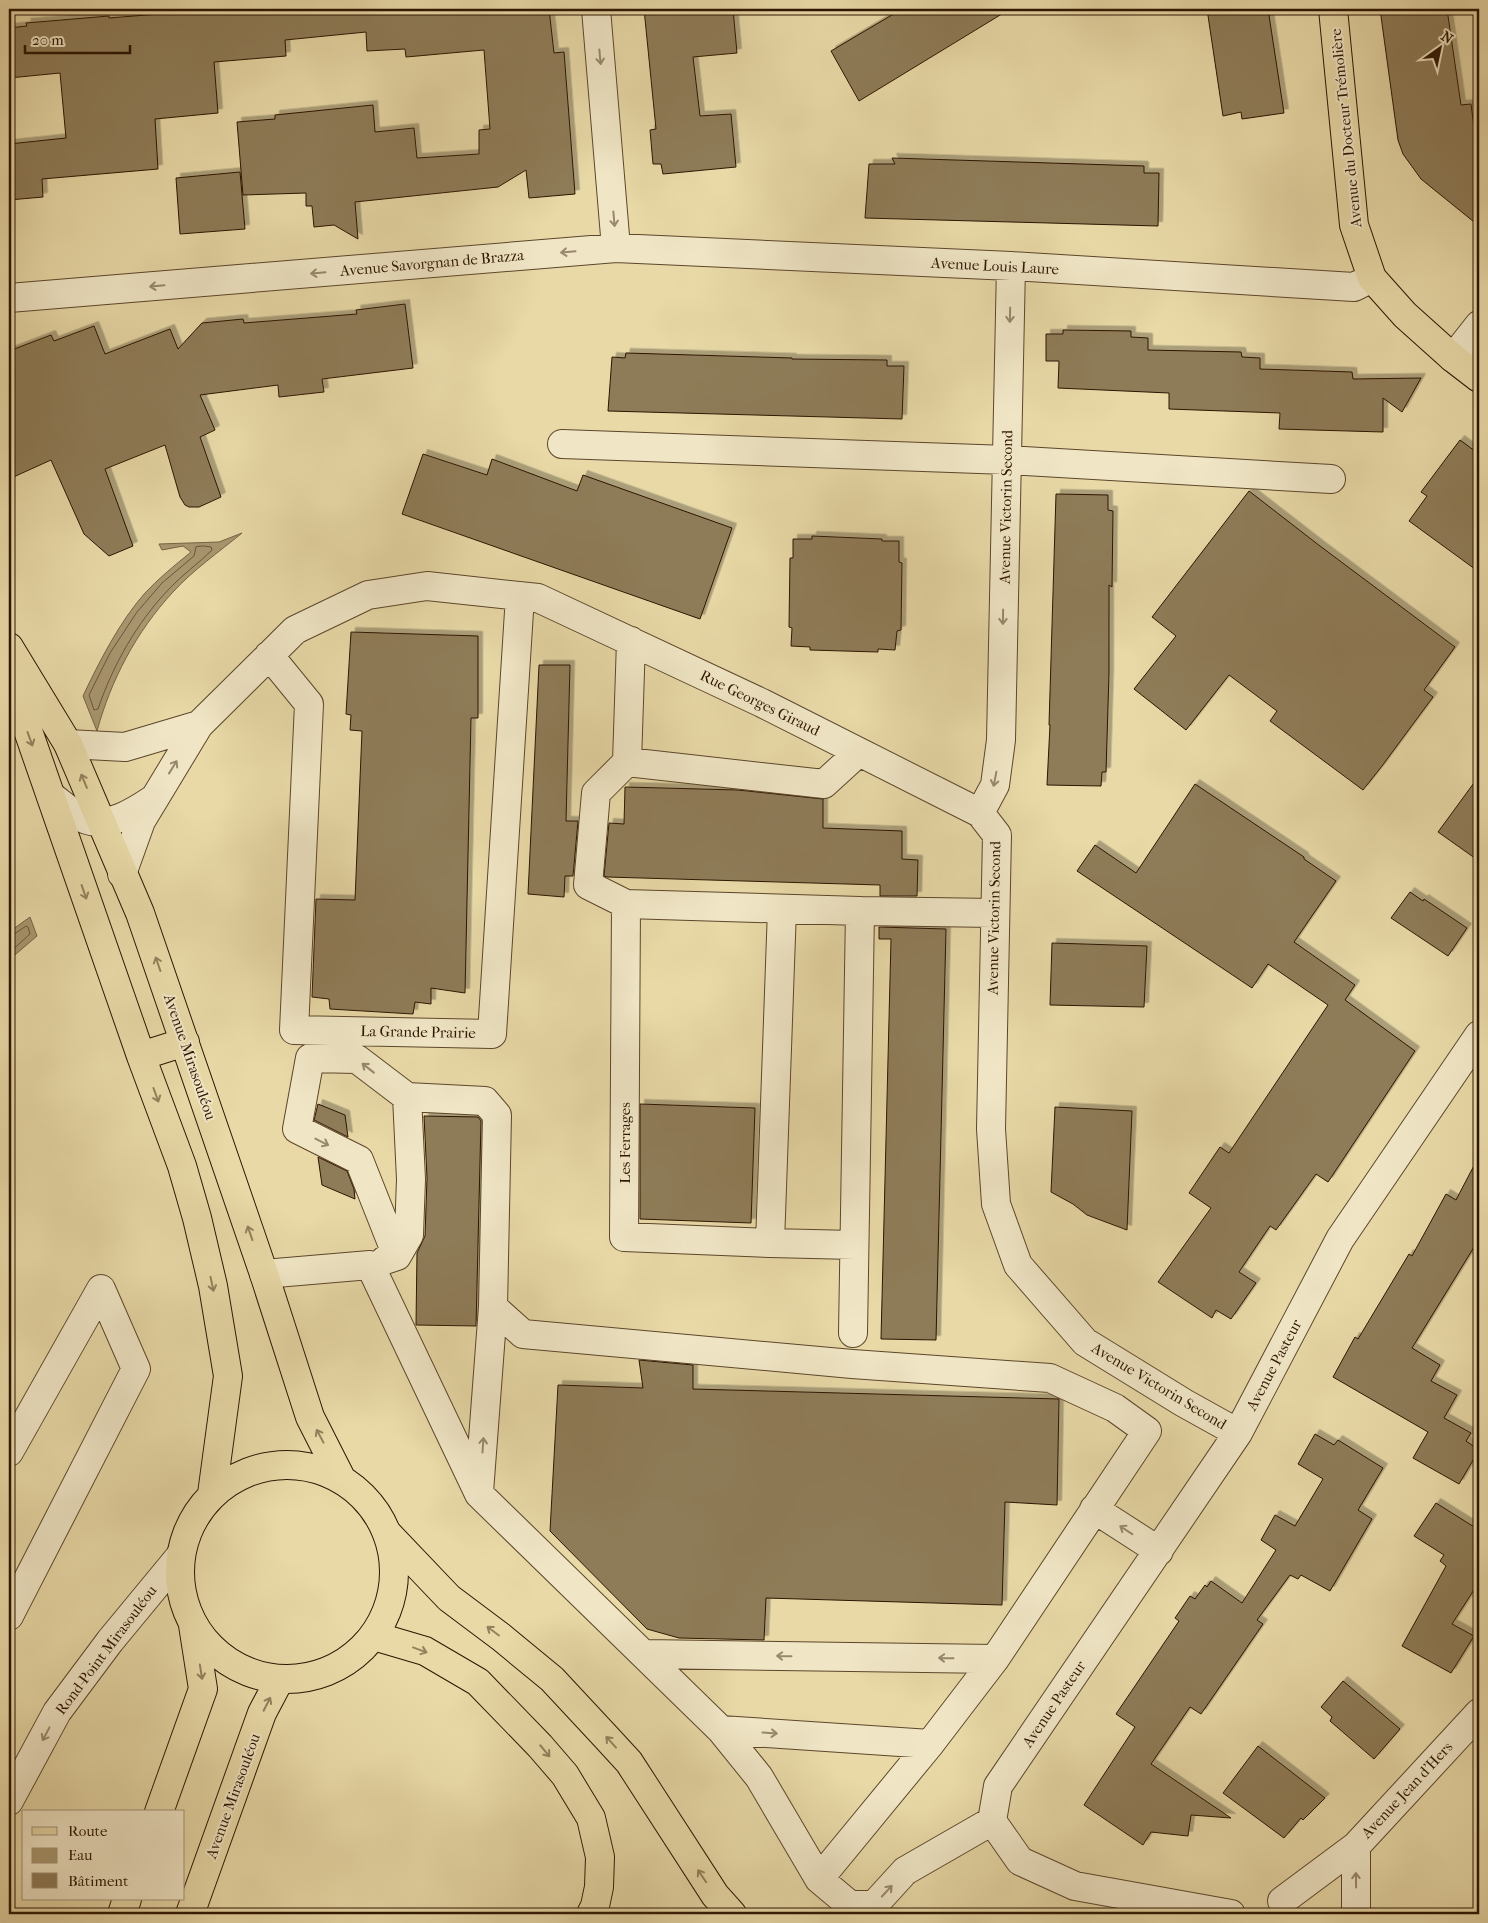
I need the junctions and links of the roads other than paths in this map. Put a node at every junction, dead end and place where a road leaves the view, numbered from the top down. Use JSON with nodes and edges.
{"nodes":[{"id":1,"x":596,"y":9,"type":"edge"},
{"id":2,"x":1333,"y":9,"type":"edge"},
{"id":3,"x":616,"y":248,"type":"junction"},
{"id":4,"x":1011,"y":266,"type":"junction"},
{"id":5,"x":1372,"y":278,"type":"junction"},
{"id":6,"x":9,"y":298,"type":"edge"},
{"id":7,"x":1479,"y":325,"type":"edge"},
{"id":8,"x":1453,"y":358,"type":"junction"},
{"id":9,"x":1479,"y":378,"type":"edge"},
{"id":10,"x":562,"y":444,"type":"dead end"},
{"id":11,"x":1007,"y":460,"type":"junction"},
{"id":12,"x":1331,"y":479,"type":"dead end"},
{"id":13,"x":529,"y":597,"type":"junction"},
{"id":14,"x":631,"y":641,"type":"junction"},
{"id":15,"x":9,"y":647,"type":"edge"},
{"id":16,"x":269,"y":655,"type":"junction"},
{"id":17,"x":9,"y":676,"type":"edge"},
{"id":18,"x":199,"y":725,"type":"junction"},
{"id":19,"x":68,"y":744,"type":"junction"},
{"id":20,"x":859,"y":752,"type":"junction"},
{"id":21,"x":627,"y":762,"type":"junction"},
{"id":22,"x":50,"y":796,"type":"junction"},
{"id":23,"x":152,"y":800,"type":"junction"},
{"id":24,"x":980,"y":813,"type":"junction"},
{"id":25,"x":102,"y":823,"type":"junction"},
{"id":26,"x":122,"y":874,"type":"junction"},
{"id":27,"x":626,"y":904,"type":"junction"},
{"id":28,"x":782,"y":909,"type":"junction"},
{"id":29,"x":860,"y":911,"type":"junction"},
{"id":30,"x":995,"y":913,"type":"junction"},
{"id":31,"x":1479,"y":1034,"type":"edge"},
{"id":32,"x":185,"y":1042,"type":"junction"},
{"id":33,"x":141,"y":1056,"type":"junction"},
{"id":34,"x":407,"y":1097,"type":"junction"},
{"id":35,"x":770,"y":1242,"type":"junction"},
{"id":36,"x":854,"y":1245,"type":"junction"},
{"id":37,"x":398,"y":1256,"type":"junction"},
{"id":38,"x":370,"y":1265,"type":"junction"},
{"id":39,"x":264,"y":1274,"type":"junction"},
{"id":40,"x":493,"y":1307,"type":"junction"},
{"id":41,"x":853,"y":1334,"type":"dead end"},
{"id":42,"x":1238,"y":1433,"type":"junction"},
{"id":43,"x":9,"y":1452,"type":"edge"},
{"id":44,"x":342,"y":1480,"type":"junction"},
{"id":45,"x":212,"y":1494,"type":"junction"},
{"id":46,"x":479,"y":1494,"type":"junction"},
{"id":47,"x":1094,"y":1509,"type":"junction"},
{"id":48,"x":387,"y":1533,"type":"junction"},
{"id":49,"x":1159,"y":1551,"type":"junction"},
{"id":50,"x":180,"y":1556,"type":"junction"},
{"id":51,"x":9,"y":1616,"type":"edge"},
{"id":52,"x":193,"y":1624,"type":"junction"},
{"id":53,"x":374,"y":1636,"type":"junction"},
{"id":54,"x":644,"y":1654,"type":"junction"},
{"id":55,"x":995,"y":1658,"type":"junction"},
{"id":56,"x":280,"y":1679,"type":"junction"},
{"id":57,"x":1479,"y":1713,"type":"edge"},
{"id":58,"x":721,"y":1730,"type":"junction"},
{"id":59,"x":930,"y":1744,"type":"junction"},
{"id":60,"x":9,"y":1801,"type":"edge"},
{"id":61,"x":160,"y":1810,"type":"edge"},
{"id":62,"x":992,"y":1821,"type":"junction"},
{"id":63,"x":1356,"y":1846,"type":"junction"},
{"id":64,"x":819,"y":1879,"type":"junction"},
{"id":65,"x":127,"y":1900,"type":"edge"},
{"id":66,"x":1282,"y":1901,"type":"dead end"},
{"id":67,"x":122,"y":1914,"type":"edge"},
{"id":68,"x":190,"y":1914,"type":"edge"},
{"id":69,"x":591,"y":1914,"type":"edge"},
{"id":70,"x":732,"y":1914,"type":"edge"},
{"id":71,"x":1231,"y":1914,"type":"edge"},
{"id":72,"x":1356,"y":1914,"type":"edge"}],
"edges":[{"from":1,"to":3,"type":"street","one_way":true},
{"from":2,"to":5,"type":"main road","name":"Avenue du Docteur Trémolière"},
{"from":3,"to":4,"type":"street","name":"Avenue Louis Laure"},
{"from":3,"to":6,"type":"street","name":"Avenue Savorgnan de Brazza","one_way":true},
{"from":4,"to":5,"type":"street","name":"Avenue Louis Laure"},
{"from":4,"to":11,"type":"street","name":"Avenue Victorin Second","one_way":true},
{"from":5,"to":8,"type":"main road","name":"Avenue du Docteur Trémolière"},
{"from":7,"to":8,"type":"street"},
{"from":8,"to":9,"type":"main road","name":"Avenue du Docteur Trémolière"},
{"from":10,"to":11,"type":"street"},
{"from":11,"to":12,"type":"street"},
{"from":11,"to":24,"type":"street","name":"Avenue Victorin Second","one_way":true},
{"from":13,"to":14,"type":"street","name":"Rue Georges Giraud"},
{"from":13,"to":16,"type":"street","name":"Rue Georges Giraud"},
{"from":13,"to":16,"type":"street","name":"La Grande Prairie"},
{"from":14,"to":20,"type":"street","name":"Rue Georges Giraud"},
{"from":14,"to":21,"type":"street"},
{"from":15,"to":19,"type":"main road","name":"Avenue Mirasouléou"},
{"from":16,"to":18,"type":"street","name":"Rue Georges Giraud"},
{"from":17,"to":22,"type":"main road","one_way":true},
{"from":18,"to":19,"type":"street"},
{"from":23,"to":18,"type":"street","name":"Rue Georges Giraud","one_way":true},
{"from":25,"to":19,"type":"main road","name":"Avenue Mirasouléou","one_way":true},
{"from":20,"to":21,"type":"street"},
{"from":20,"to":24,"type":"street","name":"Rue Georges Giraud"},
{"from":21,"to":27,"type":"street"},
{"from":22,"to":25,"type":"street"},
{"from":22,"to":33,"type":"main road","one_way":true},
{"from":23,"to":25,"type":"street"},
{"from":23,"to":26,"type":"street","name":"Rue Georges Giraud"},
{"from":24,"to":30,"type":"street","name":"Avenue Victorin Second"},
{"from":25,"to":26,"type":"main road","name":"Avenue Mirasouléou"},
{"from":32,"to":26,"type":"main road","name":"Avenue Mirasouléou","one_way":true},
{"from":27,"to":28,"type":"street"},
{"from":27,"to":35,"type":"street","name":"Les Ferrages"},
{"from":28,"to":29,"type":"street"},
{"from":28,"to":35,"type":"street"},
{"from":29,"to":30,"type":"street"},
{"from":29,"to":36,"type":"street"},
{"from":30,"to":42,"type":"street","name":"Avenue Victorin Second"},
{"from":31,"to":42,"type":"street","name":"Avenue Pasteur"},
{"from":32,"to":33,"type":"main road"},
{"from":39,"to":32,"type":"main road","name":"Avenue Mirasouléou","one_way":true},
{"from":33,"to":45,"type":"main road","one_way":true},
{"from":34,"to":37,"type":"street"},
{"from":34,"to":37,"type":"street","one_way":true},
{"from":34,"to":40,"type":"street"},
{"from":35,"to":36,"type":"street","name":"Les Ferrages"},
{"from":36,"to":41,"type":"street"},
{"from":37,"to":38,"type":"street"},
{"from":38,"to":39,"type":"street"},
{"from":38,"to":46,"type":"street"},
{"from":44,"to":39,"type":"main road","name":"Avenue Mirasouléou","one_way":true},
{"from":46,"to":40,"type":"street","one_way":true},
{"from":40,"to":47,"type":"street"},
{"from":42,"to":49,"type":"street","name":"Avenue Pasteur"},
{"from":43,"to":51,"type":"street"},
{"from":44,"to":45,"type":"main road"},
{"from":44,"to":48,"type":"main road"},
{"from":45,"to":50,"type":"main road"},
{"from":46,"to":54,"type":"street"},
{"from":49,"to":47,"type":"street","one_way":true},
{"from":47,"to":55,"type":"street"},
{"from":48,"to":53,"type":"main road"},
{"from":70,"to":48,"type":"main road","one_way":true},
{"from":49,"to":62,"type":"street","name":"Avenue Pasteur"},
{"from":50,"to":52,"type":"main road"},
{"from":50,"to":60,"type":"street","name":"Rond-Point Mirasouléou","one_way":true},
{"from":52,"to":56,"type":"main road"},
{"from":52,"to":61,"type":"main road","one_way":true},
{"from":53,"to":56,"type":"main road"},
{"from":53,"to":69,"type":"main road","one_way":true},
{"from":55,"to":54,"type":"street","one_way":true},
{"from":54,"to":58,"type":"street"},
{"from":55,"to":59,"type":"street"},
{"from":68,"to":56,"type":"main road","name":"Avenue Mirasouléou","one_way":true},
{"from":57,"to":63,"type":"street","name":"Avenue Jean d'Hers"},
{"from":58,"to":59,"type":"street","one_way":true},
{"from":58,"to":64,"type":"street"},
{"from":59,"to":64,"type":"street"},
{"from":64,"to":62,"type":"street","one_way":true},
{"from":62,"to":71,"type":"street"},
{"from":63,"to":66,"type":"street","name":"Avenue Jean d'Hers"},
{"from":72,"to":63,"type":"street","name":"Avenue Jean d'Hers","one_way":true},
{"from":65,"to":67,"type":"main road"}]}
